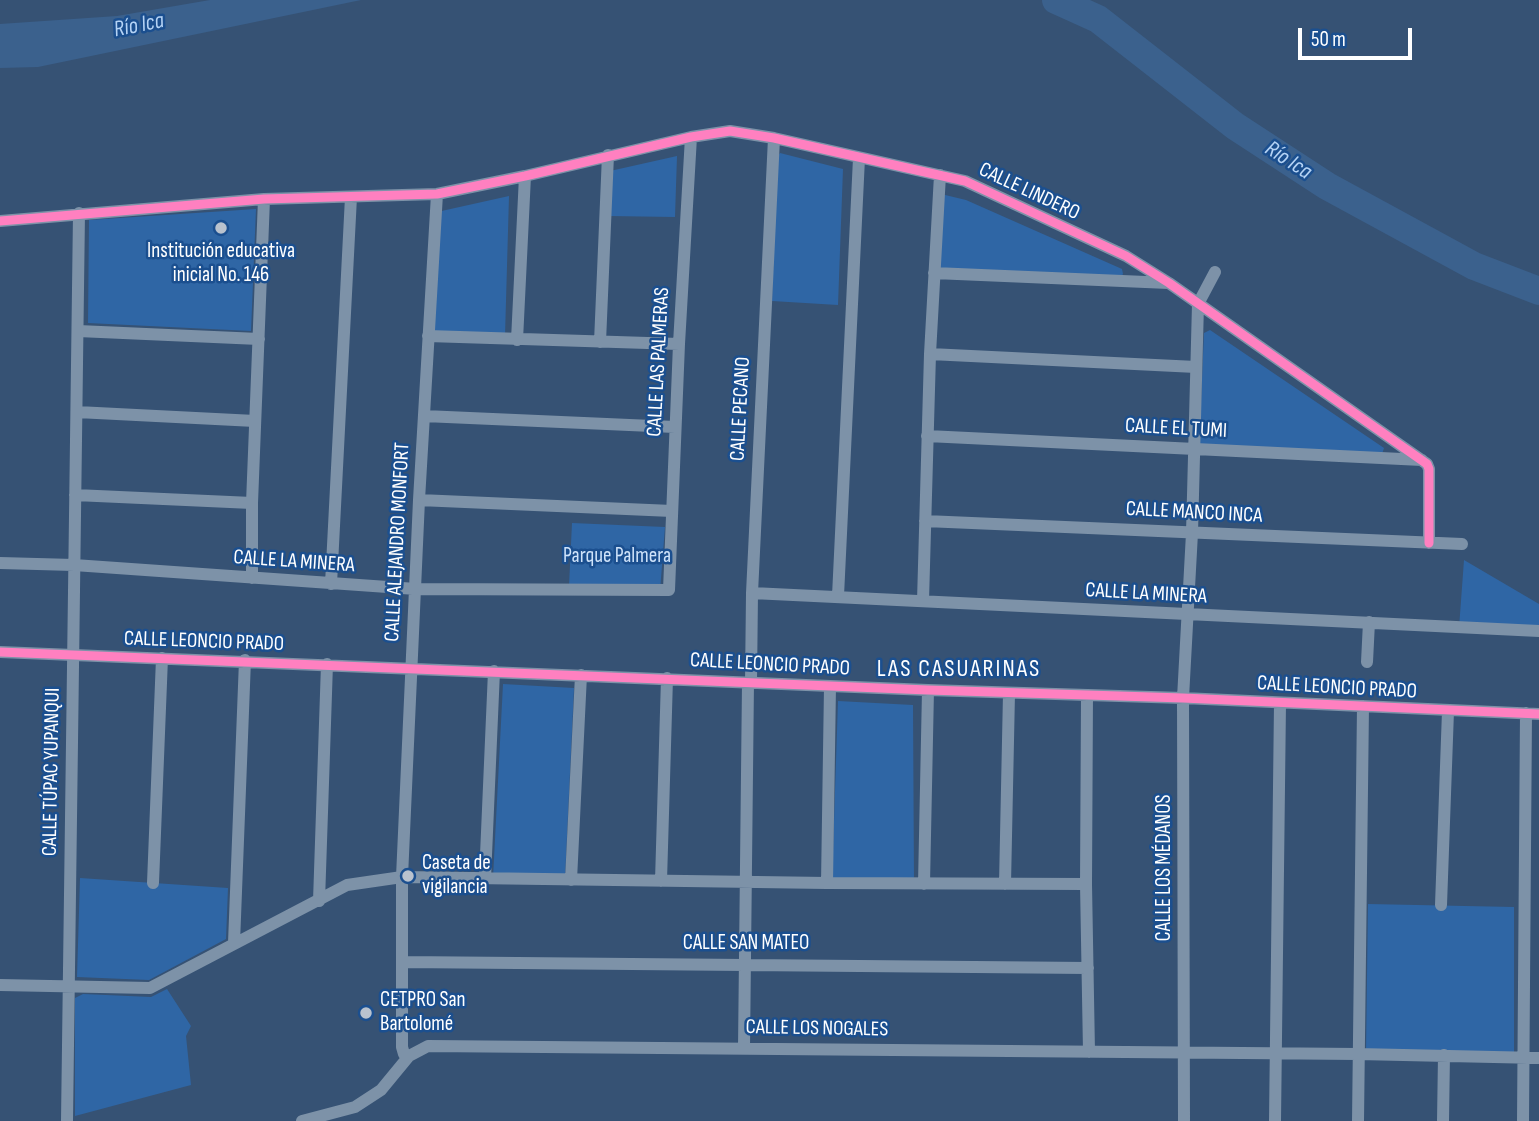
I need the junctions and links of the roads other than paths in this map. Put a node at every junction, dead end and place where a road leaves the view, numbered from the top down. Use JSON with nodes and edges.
{"nodes":[{"id":1,"x":691,"y":137,"type":"junction"},
{"id":2,"x":774,"y":138,"type":"junction"},
{"id":3,"x":608,"y":155,"type":"junction"},
{"id":4,"x":859,"y":158,"type":"junction"},
{"id":5,"x":940,"y":175,"type":"junction"},
{"id":6,"x":525,"y":176,"type":"junction"},
{"id":7,"x":437,"y":194,"type":"junction"},
{"id":8,"x":351,"y":197,"type":"junction"},
{"id":9,"x":264,"y":199,"type":"junction"},
{"id":10,"x":79,"y":212,"type":"junction"},
{"id":11,"x":0,"y":221,"type":"edge"},
{"id":12,"x":1214,"y":272,"type":"dead end"},
{"id":13,"x":934,"y":273,"type":"junction"},
{"id":14,"x":1169,"y":284,"type":"junction"},
{"id":15,"x":1198,"y":304,"type":"junction"},
{"id":16,"x":78,"y":331,"type":"junction"},
{"id":17,"x":428,"y":336,"type":"junction"},
{"id":18,"x":259,"y":339,"type":"junction"},
{"id":19,"x":517,"y":340,"type":"junction"},
{"id":20,"x":600,"y":342,"type":"junction"},
{"id":21,"x":679,"y":344,"type":"junction"},
{"id":22,"x":930,"y":354,"type":"junction"},
{"id":23,"x":1196,"y":367,"type":"junction"},
{"id":24,"x":77,"y":412,"type":"junction"},
{"id":25,"x":424,"y":416,"type":"junction"},
{"id":26,"x":255,"y":421,"type":"junction"},
{"id":27,"x":676,"y":427,"type":"junction"},
{"id":28,"x":928,"y":436,"type":"junction"},
{"id":29,"x":1195,"y":449,"type":"junction"},
{"id":30,"x":1423,"y":460,"type":"junction"},
{"id":31,"x":75,"y":495,"type":"junction"},
{"id":32,"x":419,"y":500,"type":"junction"},
{"id":33,"x":252,"y":503,"type":"junction"},
{"id":34,"x":673,"y":511,"type":"junction"},
{"id":35,"x":925,"y":521,"type":"junction"},
{"id":36,"x":1192,"y":533,"type":"junction"},
{"id":37,"x":1429,"y":543,"type":"junction"},
{"id":38,"x":1462,"y":544,"type":"dead end"},
{"id":39,"x":0,"y":563,"type":"edge"},
{"id":40,"x":74,"y":565,"type":"junction"},
{"id":41,"x":252,"y":579,"type":"junction"},
{"id":42,"x":331,"y":584,"type":"junction"},
{"id":43,"x":416,"y":589,"type":"junction"},
{"id":44,"x":669,"y":590,"type":"joint"},
{"id":45,"x":752,"y":593,"type":"junction"},
{"id":46,"x":838,"y":596,"type":"junction"},
{"id":47,"x":923,"y":601,"type":"junction"},
{"id":48,"x":1187,"y":615,"type":"junction"},
{"id":49,"x":1369,"y":622,"type":"junction"},
{"id":50,"x":1539,"y":631,"type":"edge"},
{"id":51,"x":0,"y":652,"type":"edge"},
{"id":52,"x":72,"y":655,"type":"junction"},
{"id":53,"x":162,"y":658,"type":"junction"},
{"id":54,"x":245,"y":660,"type":"junction"},
{"id":55,"x":1367,"y":662,"type":"dead end"},
{"id":56,"x":327,"y":664,"type":"junction"},
{"id":57,"x":412,"y":667,"type":"junction"},
{"id":58,"x":494,"y":671,"type":"junction"},
{"id":59,"x":581,"y":675,"type":"junction"},
{"id":60,"x":667,"y":678,"type":"junction"},
{"id":61,"x":750,"y":682,"type":"junction"},
{"id":62,"x":830,"y":686,"type":"junction"},
{"id":63,"x":928,"y":690,"type":"junction"},
{"id":64,"x":1009,"y":692,"type":"junction"},
{"id":65,"x":1087,"y":695,"type":"junction"},
{"id":66,"x":1183,"y":698,"type":"junction"},
{"id":67,"x":1280,"y":703,"type":"junction"},
{"id":68,"x":1363,"y":706,"type":"junction"},
{"id":69,"x":1448,"y":710,"type":"junction"},
{"id":70,"x":1532,"y":714,"type":"edge"},
{"id":71,"x":402,"y":877,"type":"junction"},
{"id":72,"x":485,"y":878,"type":"junction"},
{"id":73,"x":571,"y":880,"type":"junction"},
{"id":74,"x":661,"y":881,"type":"junction"},
{"id":75,"x":745,"y":882,"type":"junction"},
{"id":76,"x":153,"y":883,"type":"dead end"},
{"id":77,"x":827,"y":883,"type":"junction"},
{"id":78,"x":924,"y":884,"type":"junction"},
{"id":79,"x":1005,"y":884,"type":"junction"},
{"id":80,"x":1086,"y":884,"type":"junction"},
{"id":81,"x":318,"y":901,"type":"junction"},
{"id":82,"x":1441,"y":905,"type":"dead end"},
{"id":83,"x":234,"y":943,"type":"junction"},
{"id":84,"x":403,"y":962,"type":"junction"},
{"id":85,"x":744,"y":963,"type":"junction"},
{"id":86,"x":1088,"y":968,"type":"junction"},
{"id":87,"x":0,"y":985,"type":"edge"},
{"id":88,"x":69,"y":986,"type":"junction"},
{"id":89,"x":744,"y":1048,"type":"junction"},
{"id":90,"x":1089,"y":1052,"type":"junction"},
{"id":91,"x":1186,"y":1052,"type":"junction"},
{"id":92,"x":1275,"y":1053,"type":"junction"},
{"id":93,"x":1358,"y":1054,"type":"junction"},
{"id":94,"x":1444,"y":1055,"type":"junction"},
{"id":95,"x":409,"y":1056,"type":"junction"},
{"id":96,"x":1523,"y":1058,"type":"junction"},
{"id":97,"x":1539,"y":1058,"type":"edge"},
{"id":98,"x":67,"y":1121,"type":"edge"},
{"id":99,"x":302,"y":1121,"type":"edge"},
{"id":100,"x":1184,"y":1121,"type":"edge"},
{"id":101,"x":1275,"y":1121,"type":"edge"},
{"id":102,"x":1358,"y":1121,"type":"edge"},
{"id":103,"x":1443,"y":1121,"type":"edge"},
{"id":104,"x":1523,"y":1121,"type":"edge"}],
"edges":[{"from":1,"to":2,"type":"street","name":"CALLE LINDERO"},
{"from":1,"to":3,"type":"street","name":"CALLE LINDERO"},
{"from":1,"to":21,"type":"street","name":"CALLE LAS PALMERAS"},
{"from":2,"to":4,"type":"street","name":"CALLE LINDERO"},
{"from":2,"to":45,"type":"street","name":"CALLE PECANO"},
{"from":3,"to":6,"type":"street","name":"CALLE LINDERO"},
{"from":3,"to":20,"type":"street"},
{"from":4,"to":5,"type":"street","name":"CALLE LINDERO"},
{"from":4,"to":46,"type":"street"},
{"from":5,"to":13,"type":"street"},
{"from":5,"to":14,"type":"street","name":"CALLE LINDERO"},
{"from":6,"to":7,"type":"street","name":"CALLE LINDERO"},
{"from":6,"to":19,"type":"street"},
{"from":7,"to":8,"type":"street","name":"CALLE LINDERO"},
{"from":7,"to":17,"type":"street","name":"CALLE ALEJANDRO MONFORT"},
{"from":8,"to":9,"type":"street","name":"CALLE LINDERO"},
{"from":8,"to":42,"type":"street"},
{"from":9,"to":10,"type":"street","name":"CALLE LINDERO"},
{"from":9,"to":18,"type":"street"},
{"from":10,"to":11,"type":"street","name":"CALLE LINDERO"},
{"from":10,"to":16,"type":"street","name":"CALLE TÚPAC YUPANQUI"},
{"from":12,"to":15,"type":"street"},
{"from":13,"to":14,"type":"street"},
{"from":13,"to":22,"type":"street"},
{"from":14,"to":15,"type":"street","name":"CALLE LINDERO"},
{"from":15,"to":23,"type":"street","name":"CALLE LOS MÉDANOS"},
{"from":15,"to":30,"type":"street","name":"CALLE LINDERO"},
{"from":16,"to":18,"type":"street"},
{"from":16,"to":24,"type":"street","name":"CALLE TÚPAC YUPANQUI"},
{"from":17,"to":19,"type":"street"},
{"from":17,"to":25,"type":"street","name":"CALLE ALEJANDRO MONFORT"},
{"from":18,"to":26,"type":"street"},
{"from":19,"to":20,"type":"street"},
{"from":20,"to":21,"type":"street"},
{"from":21,"to":27,"type":"street","name":"CALLE LAS PALMERAS"},
{"from":22,"to":23,"type":"street"},
{"from":22,"to":28,"type":"street"},
{"from":23,"to":29,"type":"street","name":"CALLE LOS MÉDANOS"},
{"from":24,"to":26,"type":"street"},
{"from":24,"to":31,"type":"street","name":"CALLE TÚPAC YUPANQUI"},
{"from":25,"to":27,"type":"street"},
{"from":25,"to":32,"type":"street","name":"CALLE ALEJANDRO MONFORT"},
{"from":26,"to":33,"type":"street"},
{"from":27,"to":34,"type":"street","name":"CALLE LAS PALMERAS"},
{"from":28,"to":29,"type":"street","name":"CALLE EL TUMI"},
{"from":28,"to":35,"type":"street"},
{"from":29,"to":30,"type":"street","name":"CALLE EL TUMI"},
{"from":29,"to":36,"type":"street","name":"CALLE LOS MÉDANOS"},
{"from":30,"to":37,"type":"street"},
{"from":31,"to":33,"type":"street"},
{"from":31,"to":40,"type":"street","name":"CALLE TÚPAC YUPANQUI"},
{"from":32,"to":34,"type":"street"},
{"from":32,"to":43,"type":"street","name":"CALLE ALEJANDRO MONFORT"},
{"from":33,"to":41,"type":"street"},
{"from":34,"to":44,"type":"street","name":"CALLE LAS PALMERAS"},
{"from":35,"to":36,"type":"street","name":"CALLE MANCO INCA"},
{"from":35,"to":47,"type":"street"},
{"from":36,"to":37,"type":"street","name":"CALLE MANCO INCA"},
{"from":36,"to":48,"type":"street","name":"CALLE LOS MÉDANOS"},
{"from":37,"to":38,"type":"street","name":"CALLE MANCO INCA"},
{"from":39,"to":40,"type":"street","name":"CALLE LA MINERA"},
{"from":40,"to":41,"type":"street","name":"CALLE LA MINERA"},
{"from":40,"to":52,"type":"street","name":"CALLE TÚPAC YUPANQUI"},
{"from":41,"to":42,"type":"street","name":"CALLE LA MINERA"},
{"from":42,"to":43,"type":"street","name":"CALLE LA MINERA"},
{"from":43,"to":44,"type":"street","name":"CALLE LA MINERA"},
{"from":43,"to":57,"type":"street","name":"CALLE ALEJANDRO MONFORT"},
{"from":45,"to":46,"type":"street","name":"CALLE LA MINERA"},
{"from":45,"to":61,"type":"street","name":"CALLE PECANO"},
{"from":46,"to":47,"type":"street","name":"CALLE LA MINERA"},
{"from":47,"to":48,"type":"street","name":"CALLE LA MINERA"},
{"from":48,"to":49,"type":"street","name":"CALLE LA MINERA"},
{"from":48,"to":66,"type":"street","name":"CALLE LOS MÉDANOS"},
{"from":49,"to":50,"type":"street","name":"CALLE LA MINERA"},
{"from":49,"to":55,"type":"street"},
{"from":51,"to":52,"type":"street","name":"CALLE LEONCIO PRADO"},
{"from":52,"to":53,"type":"street","name":"CALLE LEONCIO PRADO"},
{"from":52,"to":88,"type":"street","name":"CALLE TÚPAC YUPANQUI"},
{"from":53,"to":54,"type":"street","name":"CALLE LEONCIO PRADO"},
{"from":53,"to":76,"type":"street"},
{"from":54,"to":56,"type":"street","name":"CALLE LEONCIO PRADO"},
{"from":54,"to":83,"type":"street"},
{"from":56,"to":57,"type":"street","name":"CALLE LEONCIO PRADO"},
{"from":56,"to":81,"type":"street"},
{"from":57,"to":58,"type":"street","name":"CALLE LEONCIO PRADO"},
{"from":57,"to":71,"type":"street","name":"CALLE ALEJANDRO MONFORT"},
{"from":58,"to":59,"type":"street","name":"CALLE LEONCIO PRADO"},
{"from":58,"to":72,"type":"street"},
{"from":59,"to":60,"type":"street","name":"CALLE LEONCIO PRADO"},
{"from":59,"to":73,"type":"street"},
{"from":60,"to":61,"type":"street","name":"CALLE LEONCIO PRADO"},
{"from":60,"to":74,"type":"street"},
{"from":61,"to":62,"type":"street","name":"CALLE LEONCIO PRADO"},
{"from":61,"to":75,"type":"street","name":"CALLE PECANO"},
{"from":62,"to":63,"type":"street","name":"CALLE LEONCIO PRADO"},
{"from":62,"to":77,"type":"street"},
{"from":63,"to":64,"type":"street","name":"CALLE LEONCIO PRADO"},
{"from":63,"to":78,"type":"street"},
{"from":64,"to":65,"type":"street","name":"CALLE LEONCIO PRADO"},
{"from":64,"to":79,"type":"street"},
{"from":65,"to":66,"type":"street","name":"CALLE LEONCIO PRADO"},
{"from":65,"to":80,"type":"street"},
{"from":66,"to":67,"type":"street","name":"CALLE LEONCIO PRADO"},
{"from":66,"to":91,"type":"street","name":"CALLE LOS MÉDANOS"},
{"from":67,"to":68,"type":"street","name":"CALLE LEONCIO PRADO"},
{"from":67,"to":92,"type":"street"},
{"from":68,"to":69,"type":"street","name":"CALLE LEONCIO PRADO"},
{"from":68,"to":93,"type":"street"},
{"from":69,"to":70,"type":"street","name":"CALLE LEONCIO PRADO"},
{"from":69,"to":82,"type":"street"},
{"from":70,"to":96,"type":"street"},
{"from":71,"to":72,"type":"street"},
{"from":71,"to":81,"type":"street"},
{"from":71,"to":84,"type":"street","name":"CALLE ALEJANDRO MONFORT"},
{"from":72,"to":73,"type":"street"},
{"from":73,"to":74,"type":"street"},
{"from":74,"to":75,"type":"street"},
{"from":75,"to":77,"type":"street"},
{"from":75,"to":85,"type":"street","name":"CALLE PECANO"},
{"from":77,"to":78,"type":"street"},
{"from":78,"to":79,"type":"street"},
{"from":79,"to":80,"type":"street"},
{"from":80,"to":86,"type":"street"},
{"from":81,"to":83,"type":"street"},
{"from":83,"to":88,"type":"street"},
{"from":84,"to":85,"type":"street","name":"CALLE SAN MATEO"},
{"from":84,"to":95,"type":"street","name":"CALLE ALEJANDRO MONFORT"},
{"from":85,"to":86,"type":"street","name":"CALLE SAN MATEO"},
{"from":85,"to":89,"type":"street","name":"CALLE PECANO"},
{"from":86,"to":90,"type":"street"},
{"from":87,"to":88,"type":"street"},
{"from":88,"to":98,"type":"street","name":"CALLE TÚPAC YUPANQUI"},
{"from":89,"to":90,"type":"street","name":"CALLE LOS NOGALES"},
{"from":89,"to":95,"type":"street","name":"CALLE LOS NOGALES"},
{"from":90,"to":91,"type":"street","name":"CALLE LOS NOGALES"},
{"from":91,"to":92,"type":"street","name":"CALLE LOS NOGALES"},
{"from":91,"to":100,"type":"street","name":"CALLE LOS MÉDANOS"},
{"from":92,"to":93,"type":"street","name":"CALLE LOS NOGALES"},
{"from":92,"to":101,"type":"street"},
{"from":93,"to":94,"type":"street","name":"CALLE LOS NOGALES"},
{"from":93,"to":102,"type":"street"},
{"from":94,"to":96,"type":"street","name":"CALLE LOS NOGALES"},
{"from":94,"to":103,"type":"street"},
{"from":95,"to":99,"type":"street"},
{"from":96,"to":97,"type":"street","name":"CALLE LOS NOGALES"},
{"from":96,"to":104,"type":"street"}]}
